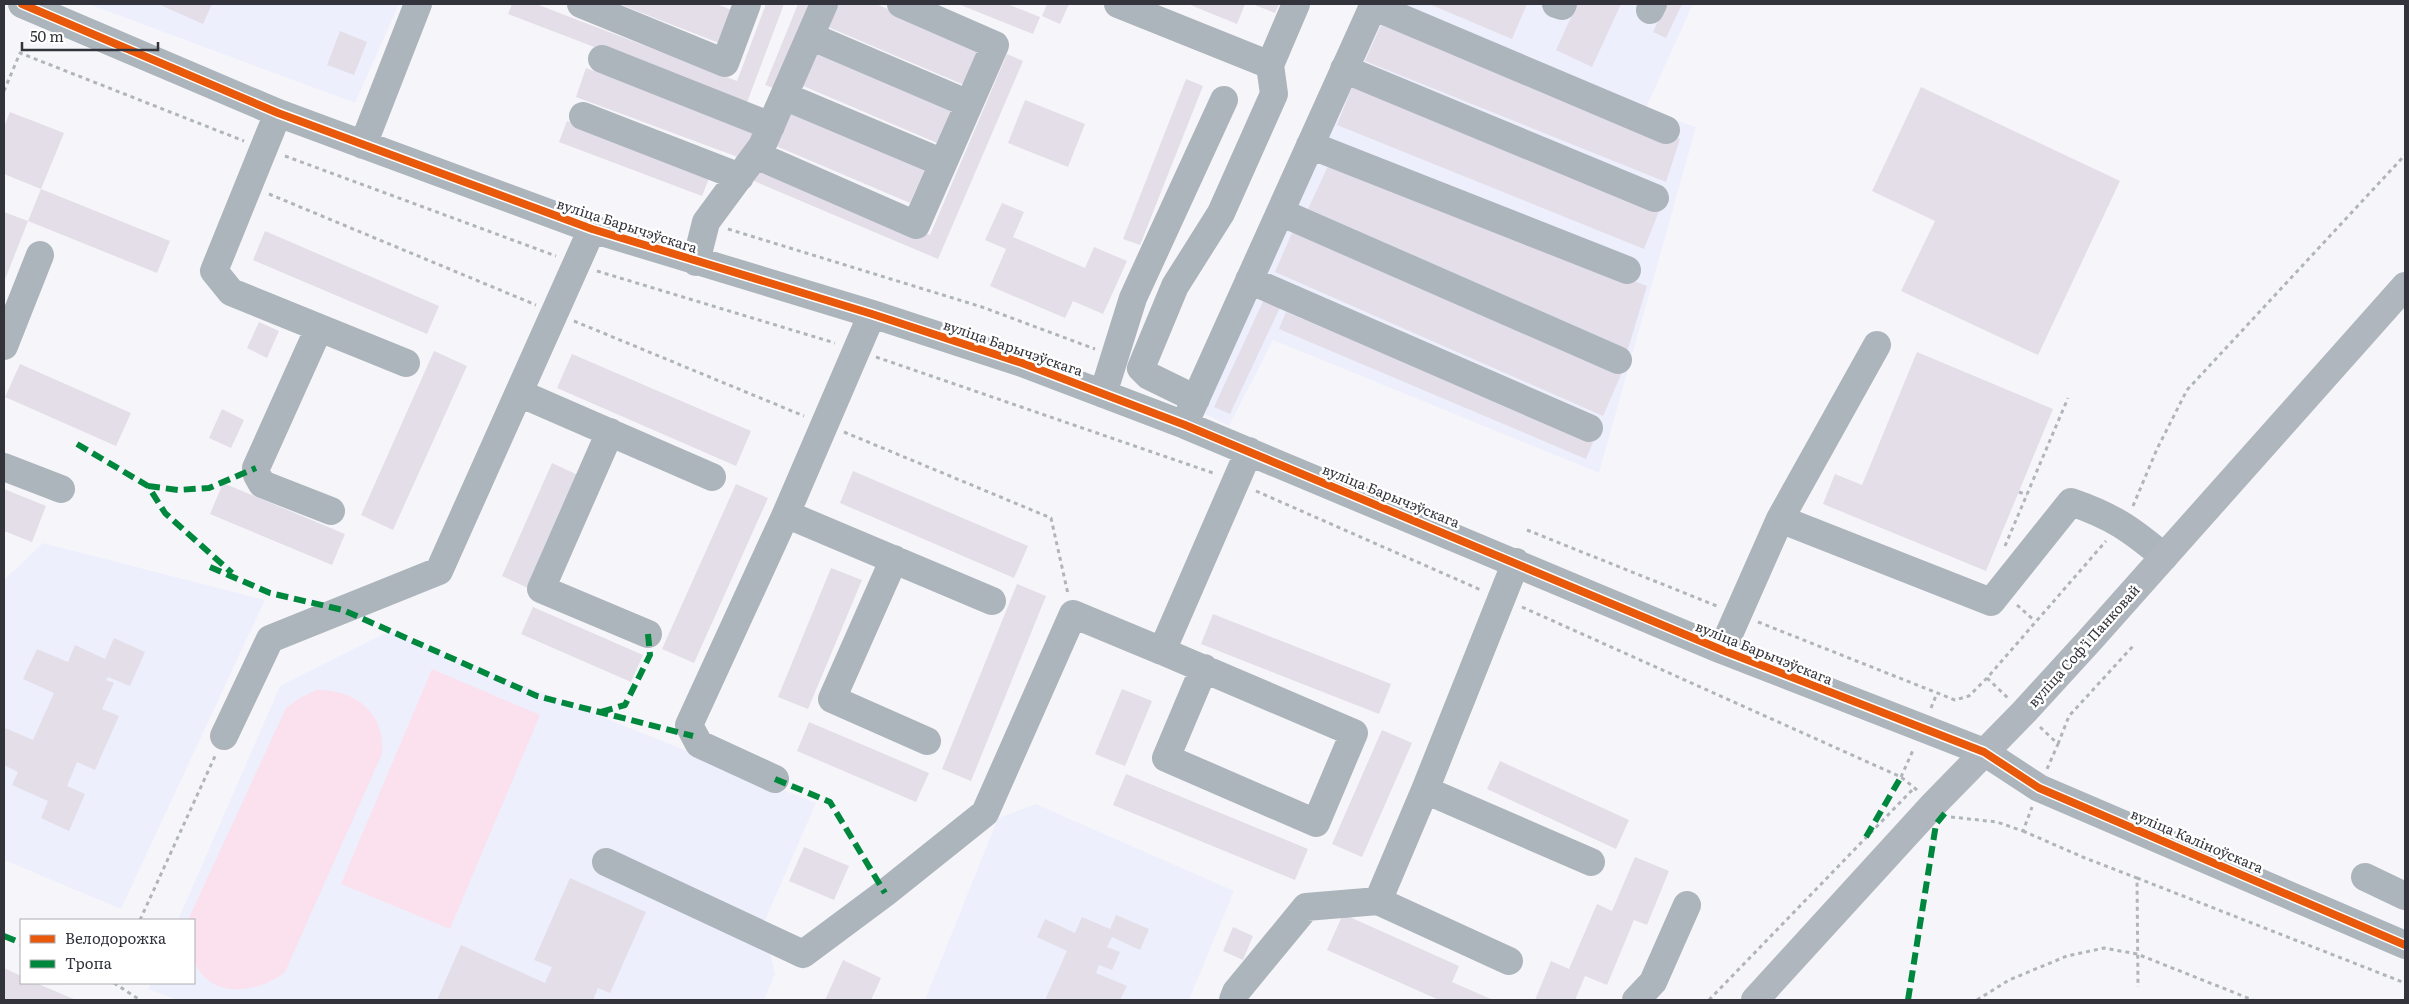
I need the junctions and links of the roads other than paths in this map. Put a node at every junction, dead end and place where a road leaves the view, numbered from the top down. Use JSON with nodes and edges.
{"nodes":[{"id":1,"x":22,"y":4,"type":"edge"},
{"id":2,"x":418,"y":4,"type":"edge"},
{"id":3,"x":580,"y":4,"type":"edge"},
{"id":4,"x":747,"y":4,"type":"edge"},
{"id":5,"x":824,"y":4,"type":"edge"},
{"id":6,"x":901,"y":4,"type":"edge"},
{"id":7,"x":1118,"y":4,"type":"edge"},
{"id":8,"x":1296,"y":4,"type":"edge"},
{"id":9,"x":1556,"y":4,"type":"edge"},
{"id":10,"x":1563,"y":4,"type":"edge"},
{"id":11,"x":1373,"y":5,"type":"edge"},
{"id":12,"x":810,"y":36,"type":"junction"},
{"id":13,"x":602,"y":59,"type":"dead end"},
{"id":14,"x":1270,"y":65,"type":"junction"},
{"id":15,"x":1344,"y":69,"type":"junction"},
{"id":16,"x":784,"y":96,"type":"junction"},
{"id":17,"x":1224,"y":100,"type":"dead end"},
{"id":18,"x":969,"y":104,"type":"junction"},
{"id":19,"x":278,"y":113,"type":"junction"},
{"id":20,"x":583,"y":116,"type":"dead end"},
{"id":21,"x":771,"y":126,"type":"junction"},
{"id":22,"x":1666,"y":130,"type":"dead end"},
{"id":23,"x":363,"y":145,"type":"junction"},
{"id":24,"x":1310,"y":145,"type":"junction"},
{"id":25,"x":756,"y":155,"type":"junction"},
{"id":26,"x":943,"y":163,"type":"junction"},
{"id":27,"x":740,"y":177,"type":"junction"},
{"id":28,"x":1655,"y":198,"type":"dead end"},
{"id":29,"x":1280,"y":212,"type":"junction"},
{"id":30,"x":592,"y":229,"type":"junction"},
{"id":31,"x":40,"y":254,"type":"dead end"},
{"id":32,"x":696,"y":262,"type":"junction"},
{"id":33,"x":1627,"y":270,"type":"dead end"},
{"id":34,"x":1250,"y":280,"type":"junction"},
{"id":35,"x":2405,"y":286,"type":"edge"},
{"id":36,"x":872,"y":314,"type":"junction"},
{"id":37,"x":319,"y":328,"type":"junction"},
{"id":38,"x":1877,"y":345,"type":"dead end"},
{"id":39,"x":4,"y":346,"type":"edge"},
{"id":40,"x":1618,"y":360,"type":"dead end"},
{"id":41,"x":406,"y":363,"type":"dead end"},
{"id":42,"x":519,"y":393,"type":"junction"},
{"id":43,"x":1103,"y":394,"type":"junction"},
{"id":44,"x":1196,"y":399,"type":"junction"},
{"id":45,"x":1185,"y":425,"type":"junction"},
{"id":46,"x":1589,"y":428,"type":"dead end"},
{"id":47,"x":610,"y":432,"type":"junction"},
{"id":48,"x":1249,"y":451,"type":"junction"},
{"id":49,"x":4,"y":467,"type":"edge"},
{"id":50,"x":712,"y":476,"type":"dead end"},
{"id":51,"x":61,"y":489,"type":"dead end"},
{"id":52,"x":332,"y":511,"type":"dead end"},
{"id":53,"x":786,"y":514,"type":"junction"},
{"id":54,"x":1780,"y":519,"type":"junction"},
{"id":55,"x":2164,"y":557,"type":"junction"},
{"id":56,"x":894,"y":559,"type":"junction"},
{"id":57,"x":1516,"y":562,"type":"junction"},
{"id":58,"x":992,"y":601,"type":"dead end"},
{"id":59,"x":648,"y":634,"type":"dead end"},
{"id":60,"x":1722,"y":650,"type":"junction"},
{"id":61,"x":1162,"y":651,"type":"junction"},
{"id":62,"x":1204,"y":668,"type":"junction"},
{"id":63,"x":224,"y":736,"type":"road end"},
{"id":64,"x":927,"y":741,"type":"dead end"},
{"id":65,"x":1984,"y":752,"type":"junction"},
{"id":66,"x":776,"y":779,"type":"dead end"},
{"id":67,"x":1425,"y":790,"type":"junction"},
{"id":68,"x":606,"y":862,"type":"dead end"},
{"id":69,"x":1591,"y":862,"type":"dead end"},
{"id":70,"x":2365,"y":877,"type":"dead end"},
{"id":71,"x":2405,"y":896,"type":"edge"},
{"id":72,"x":1378,"y":901,"type":"junction"},
{"id":73,"x":1687,"y":905,"type":"dead end"},
{"id":74,"x":2405,"y":945,"type":"edge"},
{"id":75,"x":1510,"y":961,"type":"dead end"},
{"id":76,"x":1233,"y":1000,"type":"edge"},
{"id":77,"x":1636,"y":1000,"type":"edge"},
{"id":78,"x":1755,"y":1000,"type":"edge"}],
"edges":[{"from":1,"to":19,"type":"street","name":"вуліца Барычэўскага"},
{"from":2,"to":23,"type":"street"},
{"from":3,"to":4,"type":"street"},
{"from":5,"to":12,"type":"street"},
{"from":6,"to":18,"type":"street"},
{"from":7,"to":14,"type":"street"},
{"from":8,"to":14,"type":"street"},
{"from":9,"to":10,"type":"street"},
{"from":11,"to":15,"type":"street"},
{"from":11,"to":22,"type":"street"},
{"from":12,"to":16,"type":"street"},
{"from":12,"to":18,"type":"street"},
{"from":13,"to":21,"type":"street"},
{"from":14,"to":44,"type":"street"},
{"from":15,"to":24,"type":"street"},
{"from":15,"to":28,"type":"street"},
{"from":16,"to":21,"type":"street"},
{"from":16,"to":26,"type":"street"},
{"from":17,"to":43,"type":"street"},
{"from":18,"to":26,"type":"street"},
{"from":19,"to":23,"type":"street","name":"вуліца Барычэўскага"},
{"from":19,"to":37,"type":"street"},
{"from":20,"to":27,"type":"street"},
{"from":21,"to":25,"type":"street"},
{"from":23,"to":30,"type":"street","name":"вуліца Барычэўскага"},
{"from":24,"to":29,"type":"street"},
{"from":24,"to":33,"type":"street"},
{"from":25,"to":26,"type":"street"},
{"from":25,"to":27,"type":"street"},
{"from":27,"to":32,"type":"street"},
{"from":29,"to":34,"type":"street"},
{"from":29,"to":40,"type":"street"},
{"from":30,"to":32,"type":"street","name":"вуліца Барычэўскага"},
{"from":30,"to":42,"type":"street"},
{"from":31,"to":39,"type":"street"},
{"from":32,"to":36,"type":"street","name":"вуліца Барычэўскага"},
{"from":34,"to":44,"type":"street"},
{"from":34,"to":46,"type":"street"},
{"from":35,"to":55,"type":"main road","name":"вуліца Софʼі Панковай"},
{"from":36,"to":43,"type":"street","name":"вуліца Барычэўскага"},
{"from":36,"to":53,"type":"street"},
{"from":37,"to":41,"type":"street"},
{"from":37,"to":52,"type":"street"},
{"from":38,"to":54,"type":"street"},
{"from":42,"to":47,"type":"street"},
{"from":42,"to":63,"type":"street"},
{"from":43,"to":45,"type":"street","name":"вуліца Барычэўскага"},
{"from":44,"to":45,"type":"street"},
{"from":45,"to":48,"type":"street","name":"вуліца Барычэўскага"},
{"from":47,"to":50,"type":"street"},
{"from":47,"to":59,"type":"street"},
{"from":48,"to":57,"type":"street","name":"вуліца Барычэўскага"},
{"from":48,"to":61,"type":"street"},
{"from":49,"to":51,"type":"street"},
{"from":53,"to":56,"type":"street"},
{"from":53,"to":66,"type":"street"},
{"from":54,"to":55,"type":"street"},
{"from":54,"to":60,"type":"street"},
{"from":55,"to":65,"type":"main road","name":"вуліца Софʼі Панковай"},
{"from":56,"to":58,"type":"street"},
{"from":56,"to":64,"type":"street"},
{"from":57,"to":60,"type":"street","name":"вуліца Барычэўскага"},
{"from":57,"to":67,"type":"street"},
{"from":60,"to":65,"type":"street","name":"вуліца Барычэўскага"},
{"from":61,"to":62,"type":"street"},
{"from":61,"to":68,"type":"street"},
{"from":62,"to":62,"type":"street"},
{"from":65,"to":74,"type":"street","name":"вуліца Каліноўскага"},
{"from":65,"to":78,"type":"main road","name":"вуліца Софʼі Панковай"},
{"from":67,"to":69,"type":"street"},
{"from":67,"to":72,"type":"street"},
{"from":70,"to":71,"type":"street"},
{"from":72,"to":75,"type":"street"},
{"from":72,"to":76,"type":"street"},
{"from":73,"to":77,"type":"street"}]}
